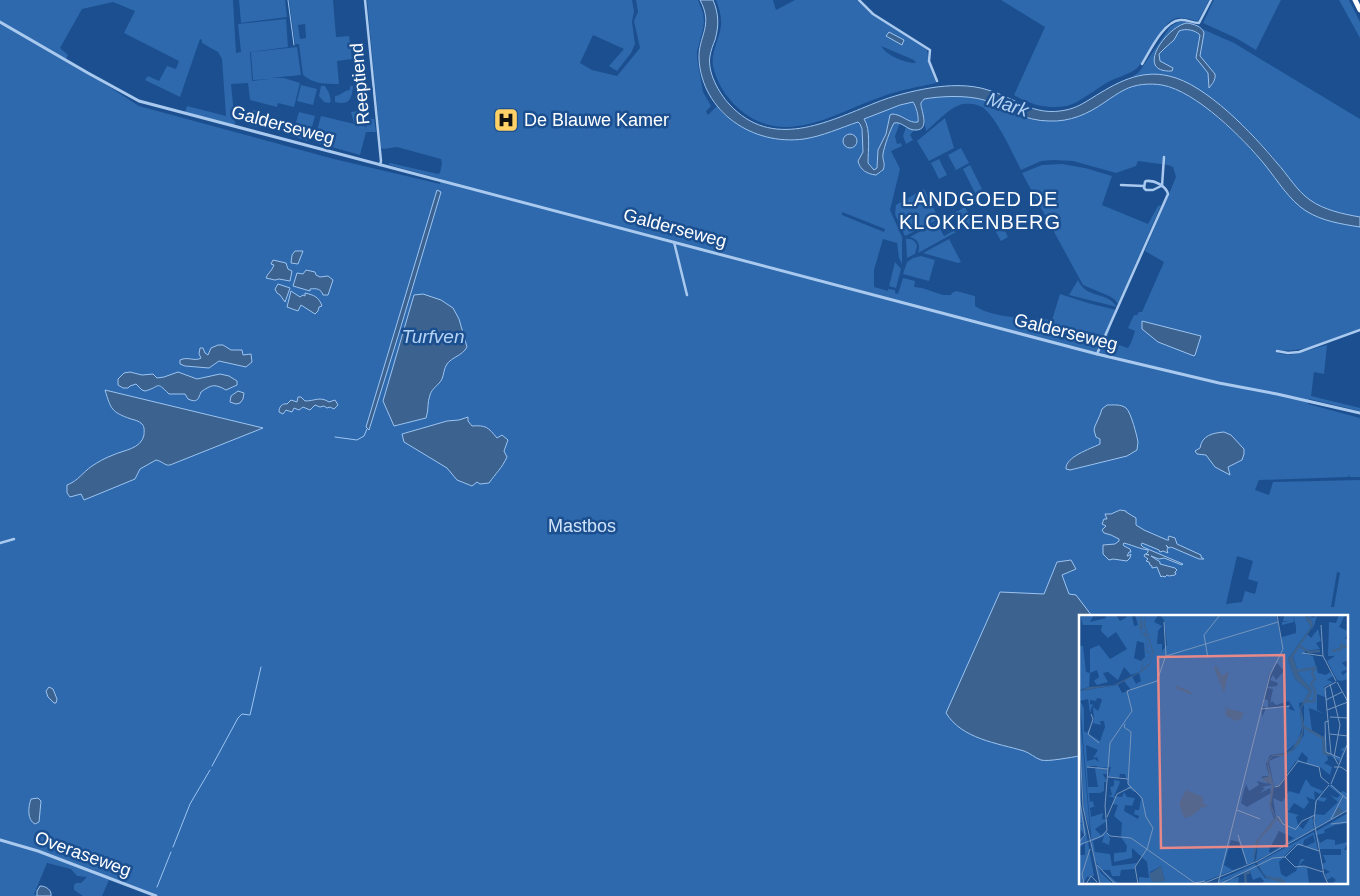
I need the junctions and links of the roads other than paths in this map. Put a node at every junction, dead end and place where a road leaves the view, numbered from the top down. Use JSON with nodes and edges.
{"nodes":[{"id":1,"x":365,"y":0,"type":"edge"},
{"id":2,"x":859,"y":0,"type":"edge"},
{"id":3,"x":1212,"y":0,"type":"edge"},
{"id":4,"x":1355,"y":0,"type":"edge"},
{"id":5,"x":1360,"y":10,"type":"edge"},
{"id":6,"x":0,"y":22,"type":"edge"},
{"id":7,"x":1142,"y":64,"type":"dead end"},
{"id":8,"x":937,"y":81,"type":"dead end"},
{"id":9,"x":1164,"y":157,"type":"dead end"},
{"id":10,"x":380,"y":165,"type":"junction"},
{"id":11,"x":1121,"y":185,"type":"dead end"},
{"id":12,"x":1144,"y":186,"type":"junction"},
{"id":13,"x":1161,"y":186,"type":"junction"},
{"id":14,"x":674,"y":242,"type":"junction"},
{"id":15,"x":687,"y":295,"type":"dead end"},
{"id":16,"x":1360,"y":330,"type":"edge"},
{"id":17,"x":1277,"y":351,"type":"dead end"},
{"id":18,"x":1097,"y":354,"type":"junction"},
{"id":19,"x":1360,"y":413,"type":"edge"},
{"id":20,"x":14,"y":539,"type":"dead end"},
{"id":21,"x":0,"y":543,"type":"edge"},
{"id":22,"x":0,"y":840,"type":"edge"},
{"id":23,"x":156,"y":896,"type":"edge"}],
"edges":[{"from":1,"to":10,"type":"street","name":"Reeptiend"},
{"from":2,"to":8,"type":"street"},
{"from":3,"to":7,"type":"street"},
{"from":4,"to":5,"type":"highway"},
{"from":6,"to":10,"type":"street","name":"Galderseweg"},
{"from":9,"to":13,"type":"street"},
{"from":10,"to":14,"type":"street","name":"Galderseweg"},
{"from":11,"to":12,"type":"street"},
{"from":12,"to":13,"type":"street"},
{"from":12,"to":13,"type":"street"},
{"from":13,"to":18,"type":"street"},
{"from":14,"to":15,"type":"street"},
{"from":14,"to":18,"type":"street","name":"Galderseweg"},
{"from":16,"to":17,"type":"street"},
{"from":18,"to":19,"type":"street","name":"Galderseweg"},
{"from":20,"to":21,"type":"street"},
{"from":22,"to":23,"type":"street","name":"Overaseweg"}]}
